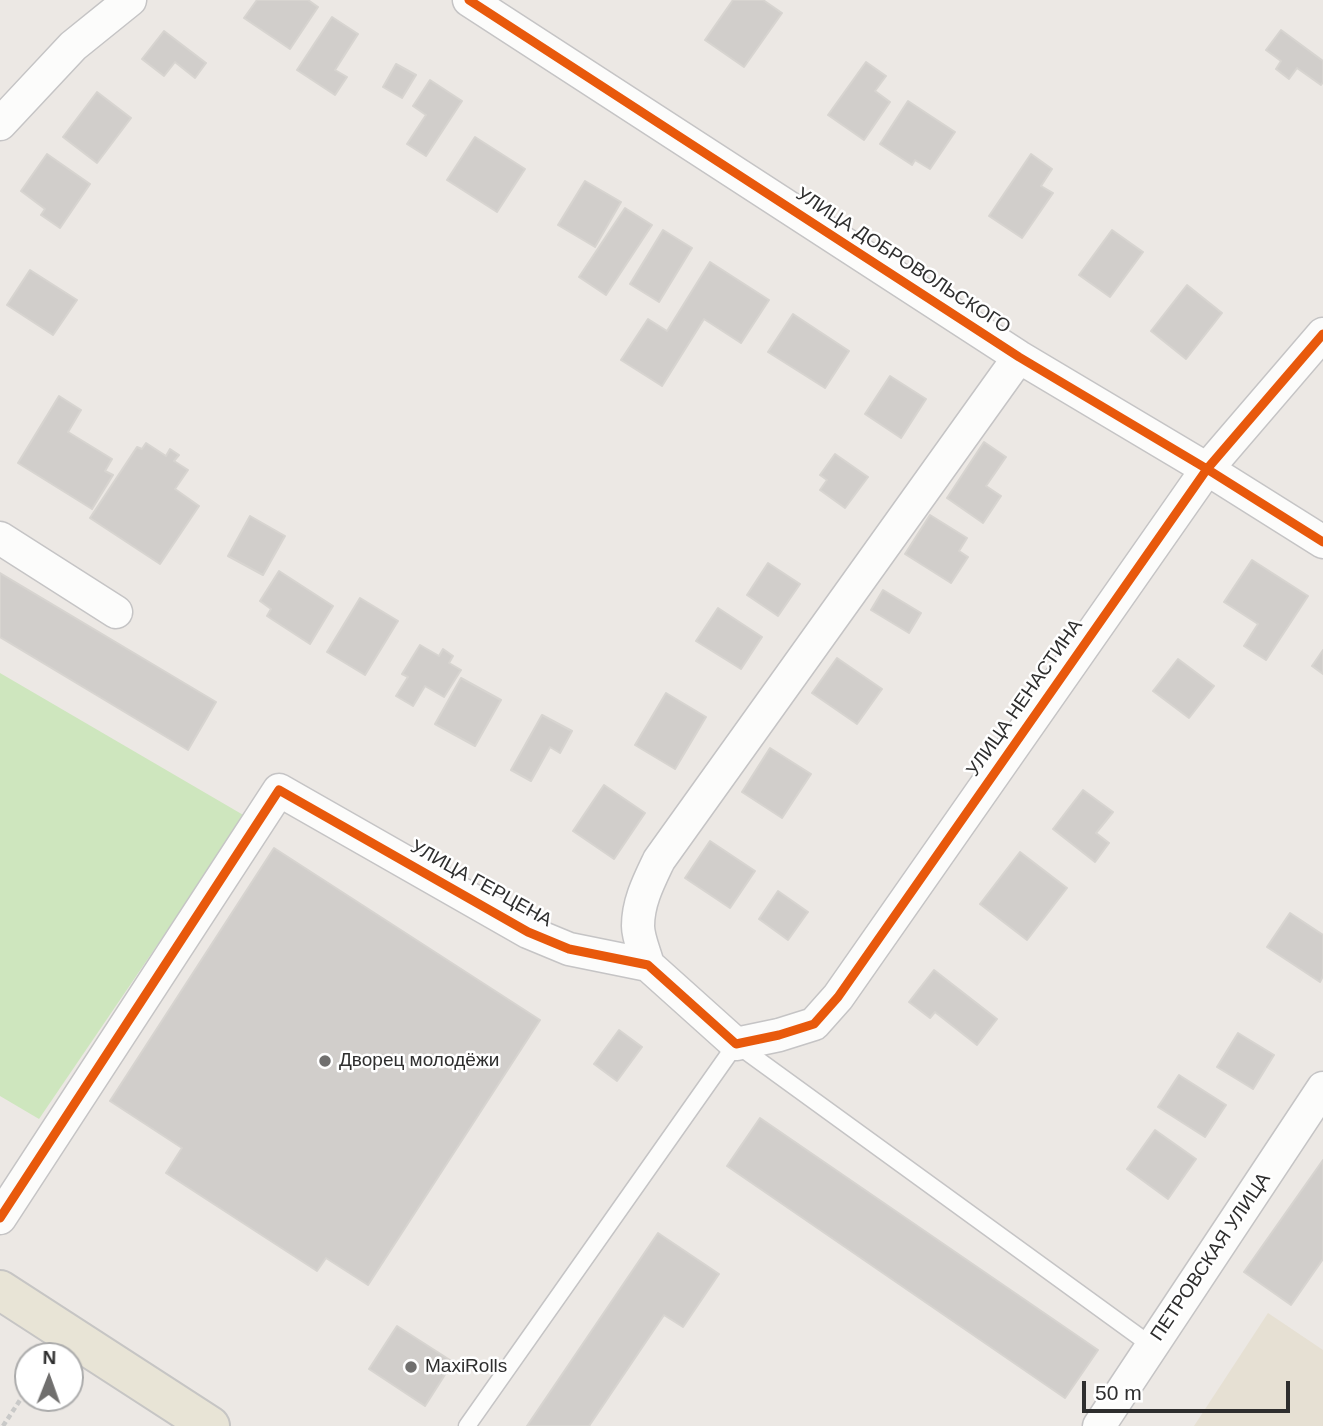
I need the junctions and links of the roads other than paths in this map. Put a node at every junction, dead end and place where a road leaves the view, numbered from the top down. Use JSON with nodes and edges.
{"nodes":[{"id":1,"x":130,"y":0,"type":"edge"},
{"id":2,"x":469,"y":0,"type":"edge"},
{"id":3,"x":0,"y":124,"type":"edge"},
{"id":4,"x":1323,"y":334,"type":"edge"},
{"id":5,"x":1020,"y":358,"type":"junction"},
{"id":6,"x":1206,"y":469,"type":"junction"},
{"id":7,"x":0,"y":538,"type":"edge"},
{"id":8,"x":1323,"y":542,"type":"edge"},
{"id":9,"x":116,"y":612,"type":"dead end"},
{"id":10,"x":648,"y":965,"type":"junction"},
{"id":11,"x":736,"y":1044,"type":"junction"},
{"id":12,"x":1323,"y":1088,"type":"edge"},
{"id":13,"x":0,"y":1218,"type":"edge"},
{"id":14,"x":0,"y":1290,"type":"edge"},
{"id":15,"x":1152,"y":1346,"type":"junction"},
{"id":16,"x":209,"y":1426,"type":"edge"},
{"id":17,"x":467,"y":1426,"type":"edge"},
{"id":18,"x":1099,"y":1426,"type":"edge"}],
"edges":[{"from":1,"to":3,"type":"street"},
{"from":2,"to":5,"type":"street","name":"УЛИЦА ДОБРОВОЛЬСКОГО"},
{"from":4,"to":6,"type":"street","name":"УЛИЦА НЕНАСТИНА"},
{"from":5,"to":6,"type":"street","name":"УЛИЦА ДОБРОВОЛЬСКОГО"},
{"from":5,"to":10,"type":"street"},
{"from":6,"to":8,"type":"street","name":"УЛИЦА ДОБРОВОЛЬСКОГО"},
{"from":6,"to":11,"type":"street","name":"УЛИЦА НЕНАСТИНА"},
{"from":7,"to":9,"type":"street"},
{"from":10,"to":11,"type":"street","name":"УЛИЦА ГЕРЦЕНА"},
{"from":10,"to":13,"type":"street","name":"УЛИЦА ГЕРЦЕНА"},
{"from":11,"to":15,"type":"lane"},
{"from":11,"to":17,"type":"lane"},
{"from":12,"to":15,"type":"street","name":"ПЕТРОВСКАЯ УЛИЦА"},
{"from":14,"to":16,"type":"main road"},
{"from":15,"to":18,"type":"street","name":"ПЕТРОВСКАЯ УЛИЦА"}]}
